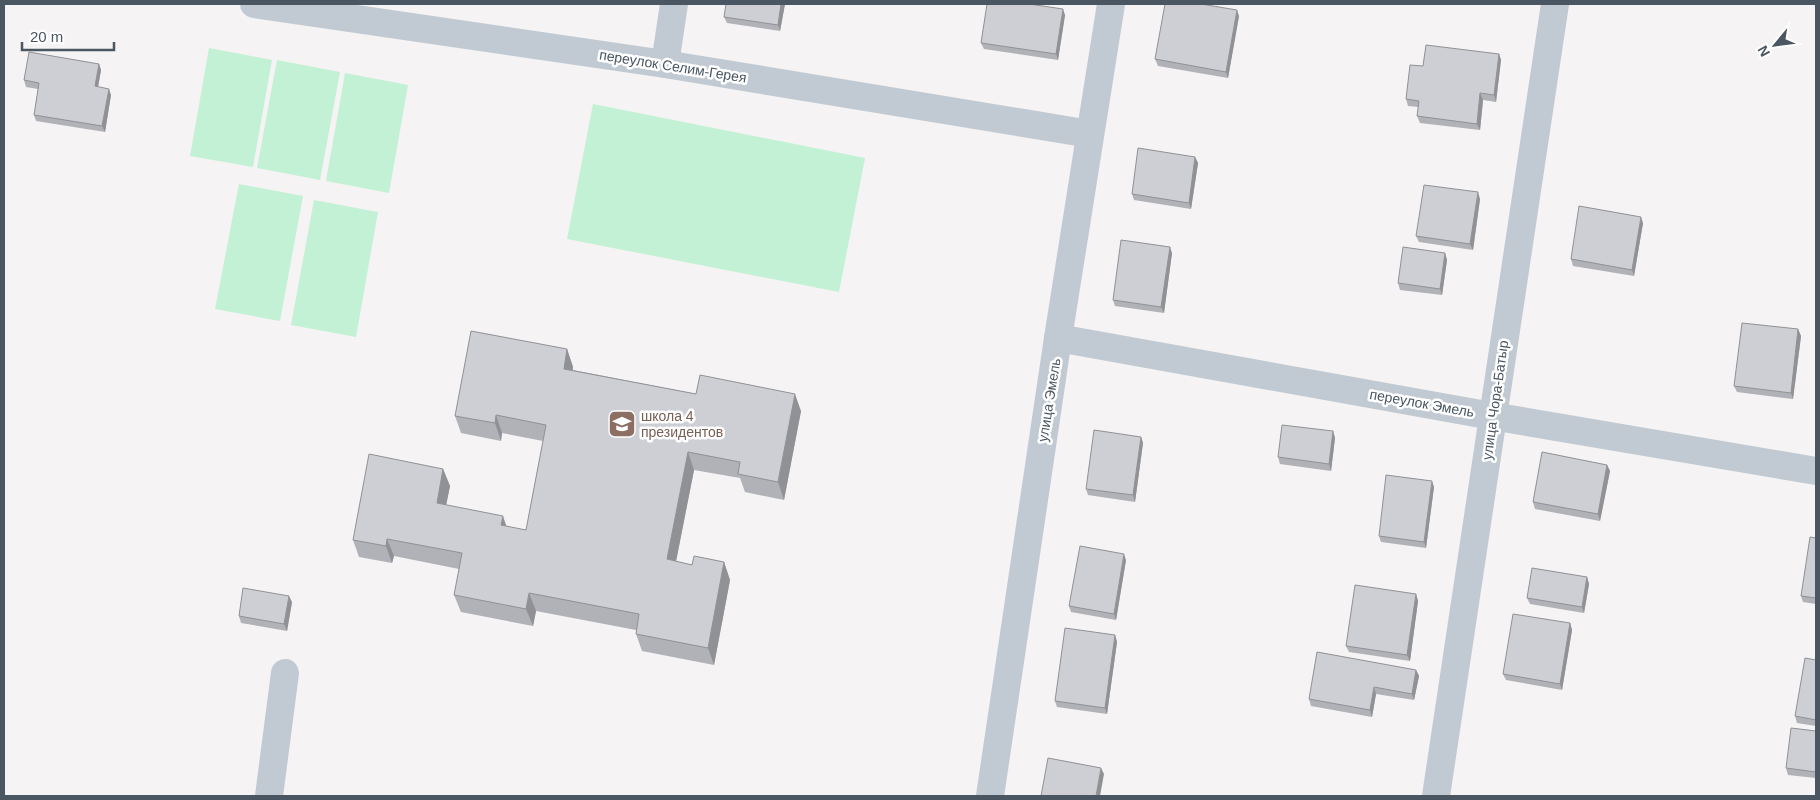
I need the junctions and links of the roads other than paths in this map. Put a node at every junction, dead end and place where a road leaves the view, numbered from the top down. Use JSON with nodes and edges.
{"nodes":[{"id":1,"x":254,"y":4,"type":"edge"},
{"id":2,"x":674,"y":4,"type":"edge"},
{"id":3,"x":1111,"y":4,"type":"edge"},
{"id":4,"x":1554,"y":4,"type":"edge"},
{"id":5,"x":665,"y":64,"type":"junction"},
{"id":6,"x":1090,"y":134,"type":"junction"},
{"id":7,"x":1058,"y":338,"type":"junction"},
{"id":8,"x":1492,"y":416,"type":"junction"},
{"id":9,"x":1816,"y":471,"type":"edge"},
{"id":10,"x":285,"y":673,"type":"dead end"},
{"id":11,"x":269,"y":796,"type":"edge"},
{"id":12,"x":990,"y":796,"type":"edge"},
{"id":13,"x":1436,"y":796,"type":"edge"}],
"edges":[{"from":1,"to":5,"type":"street","name":"переулок Селим-Герея"},
{"from":2,"to":5,"type":"street"},
{"from":3,"to":6,"type":"street","name":"улица Эмель"},
{"from":4,"to":8,"type":"street","name":"улица Чора-Батыр"},
{"from":5,"to":6,"type":"street","name":"переулок Селим-Герея"},
{"from":6,"to":7,"type":"street","name":"улица Эмель"},
{"from":7,"to":8,"type":"street","name":"переулок Эмель"},
{"from":7,"to":12,"type":"street","name":"улица Эмель"},
{"from":8,"to":9,"type":"street","name":"переулок Эмель"},
{"from":8,"to":13,"type":"street","name":"улица Чора-Батыр"},
{"from":10,"to":11,"type":"street"}]}
